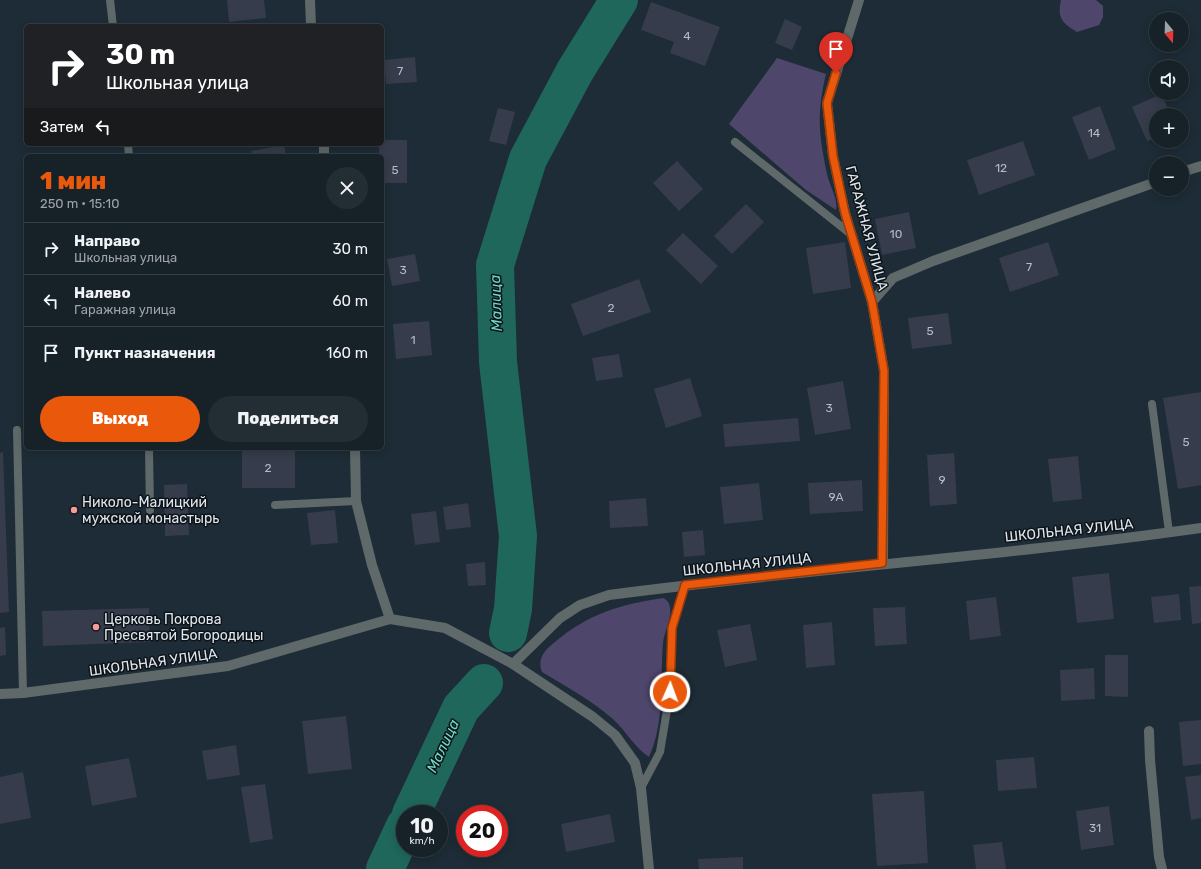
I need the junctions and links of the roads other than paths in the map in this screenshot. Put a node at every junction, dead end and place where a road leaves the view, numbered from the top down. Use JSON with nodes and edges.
{"nodes":[{"id":1,"x":110,"y":0,"type":"edge"},
{"id":2,"x":310,"y":0,"type":"edge"},
{"id":3,"x":859,"y":0,"type":"edge"},
{"id":4,"x":113,"y":24,"type":"edge"},
{"id":5,"x":310,"y":24,"type":"edge"},
{"id":6,"x":735,"y":142,"type":"dead end"},
{"id":7,"x":1201,"y":166,"type":"edge"},
{"id":8,"x":1189,"y":170,"type":"edge"},
{"id":9,"x":1149,"y":184,"type":"edge"},
{"id":10,"x":852,"y":234,"type":"junction"},
{"id":11,"x":872,"y":302,"type":"junction"},
{"id":12,"x":1152,"y":404,"type":"dead end"},
{"id":13,"x":17,"y":430,"type":"dead end"},
{"id":14,"x":149,"y":450,"type":"edge"},
{"id":15,"x":355,"y":450,"type":"edge"},
{"id":16,"x":356,"y":501,"type":"junction"},
{"id":17,"x":275,"y":505,"type":"dead end"},
{"id":18,"x":150,"y":510,"type":"dead end"},
{"id":19,"x":1201,"y":528,"type":"edge"},
{"id":20,"x":1169,"y":532,"type":"junction"},
{"id":21,"x":882,"y":563,"type":"junction"},
{"id":22,"x":685,"y":585,"type":"junction"},
{"id":23,"x":390,"y":619,"type":"junction"},
{"id":24,"x":513,"y":664,"type":"junction"},
{"id":25,"x":23,"y":693,"type":"junction"},
{"id":26,"x":0,"y":694,"type":"edge"},
{"id":27,"x":1149,"y":731,"type":"dead end"},
{"id":28,"x":641,"y":788,"type":"junction"},
{"id":29,"x":649,"y":869,"type":"edge"},
{"id":30,"x":1162,"y":869,"type":"edge"}],
"edges":[{"from":1,"to":4,"type":"lane"},
{"from":2,"to":5,"type":"street"},
{"from":3,"to":10,"type":"street","name":"ГАРАЖНАЯ УЛИЦА"},
{"from":6,"to":10,"type":"lane"},
{"from":7,"to":8,"type":"street"},
{"from":9,"to":11,"type":"street","name":"ГАРАЖНАЯ УЛИЦА"},
{"from":10,"to":11,"type":"street","name":"ГАРАЖНАЯ УЛИЦА"},
{"from":11,"to":21,"type":"street","name":"ГАРАЖНАЯ УЛИЦА"},
{"from":12,"to":20,"type":"lane"},
{"from":13,"to":25,"type":"lane"},
{"from":14,"to":18,"type":"lane"},
{"from":15,"to":16,"type":"street"},
{"from":16,"to":17,"type":"lane"},
{"from":16,"to":23,"type":"street"},
{"from":19,"to":20,"type":"street","name":"ШКОЛЬНАЯ УЛИЦА"},
{"from":20,"to":21,"type":"street","name":"ШКОЛЬНАЯ УЛИЦА"},
{"from":21,"to":22,"type":"street","name":"ШКОЛЬНАЯ УЛИЦА"},
{"from":22,"to":24,"type":"street","name":"ШКОЛЬНАЯ УЛИЦА"},
{"from":22,"to":28,"type":"lane"},
{"from":23,"to":24,"type":"street","name":"ШКОЛЬНАЯ УЛИЦА"},
{"from":23,"to":25,"type":"street","name":"ШКОЛЬНАЯ УЛИЦА"},
{"from":24,"to":28,"type":"street"},
{"from":25,"to":26,"type":"street","name":"ШКОЛЬНАЯ УЛИЦА"},
{"from":27,"to":30,"type":"street"},
{"from":28,"to":29,"type":"street"}]}
